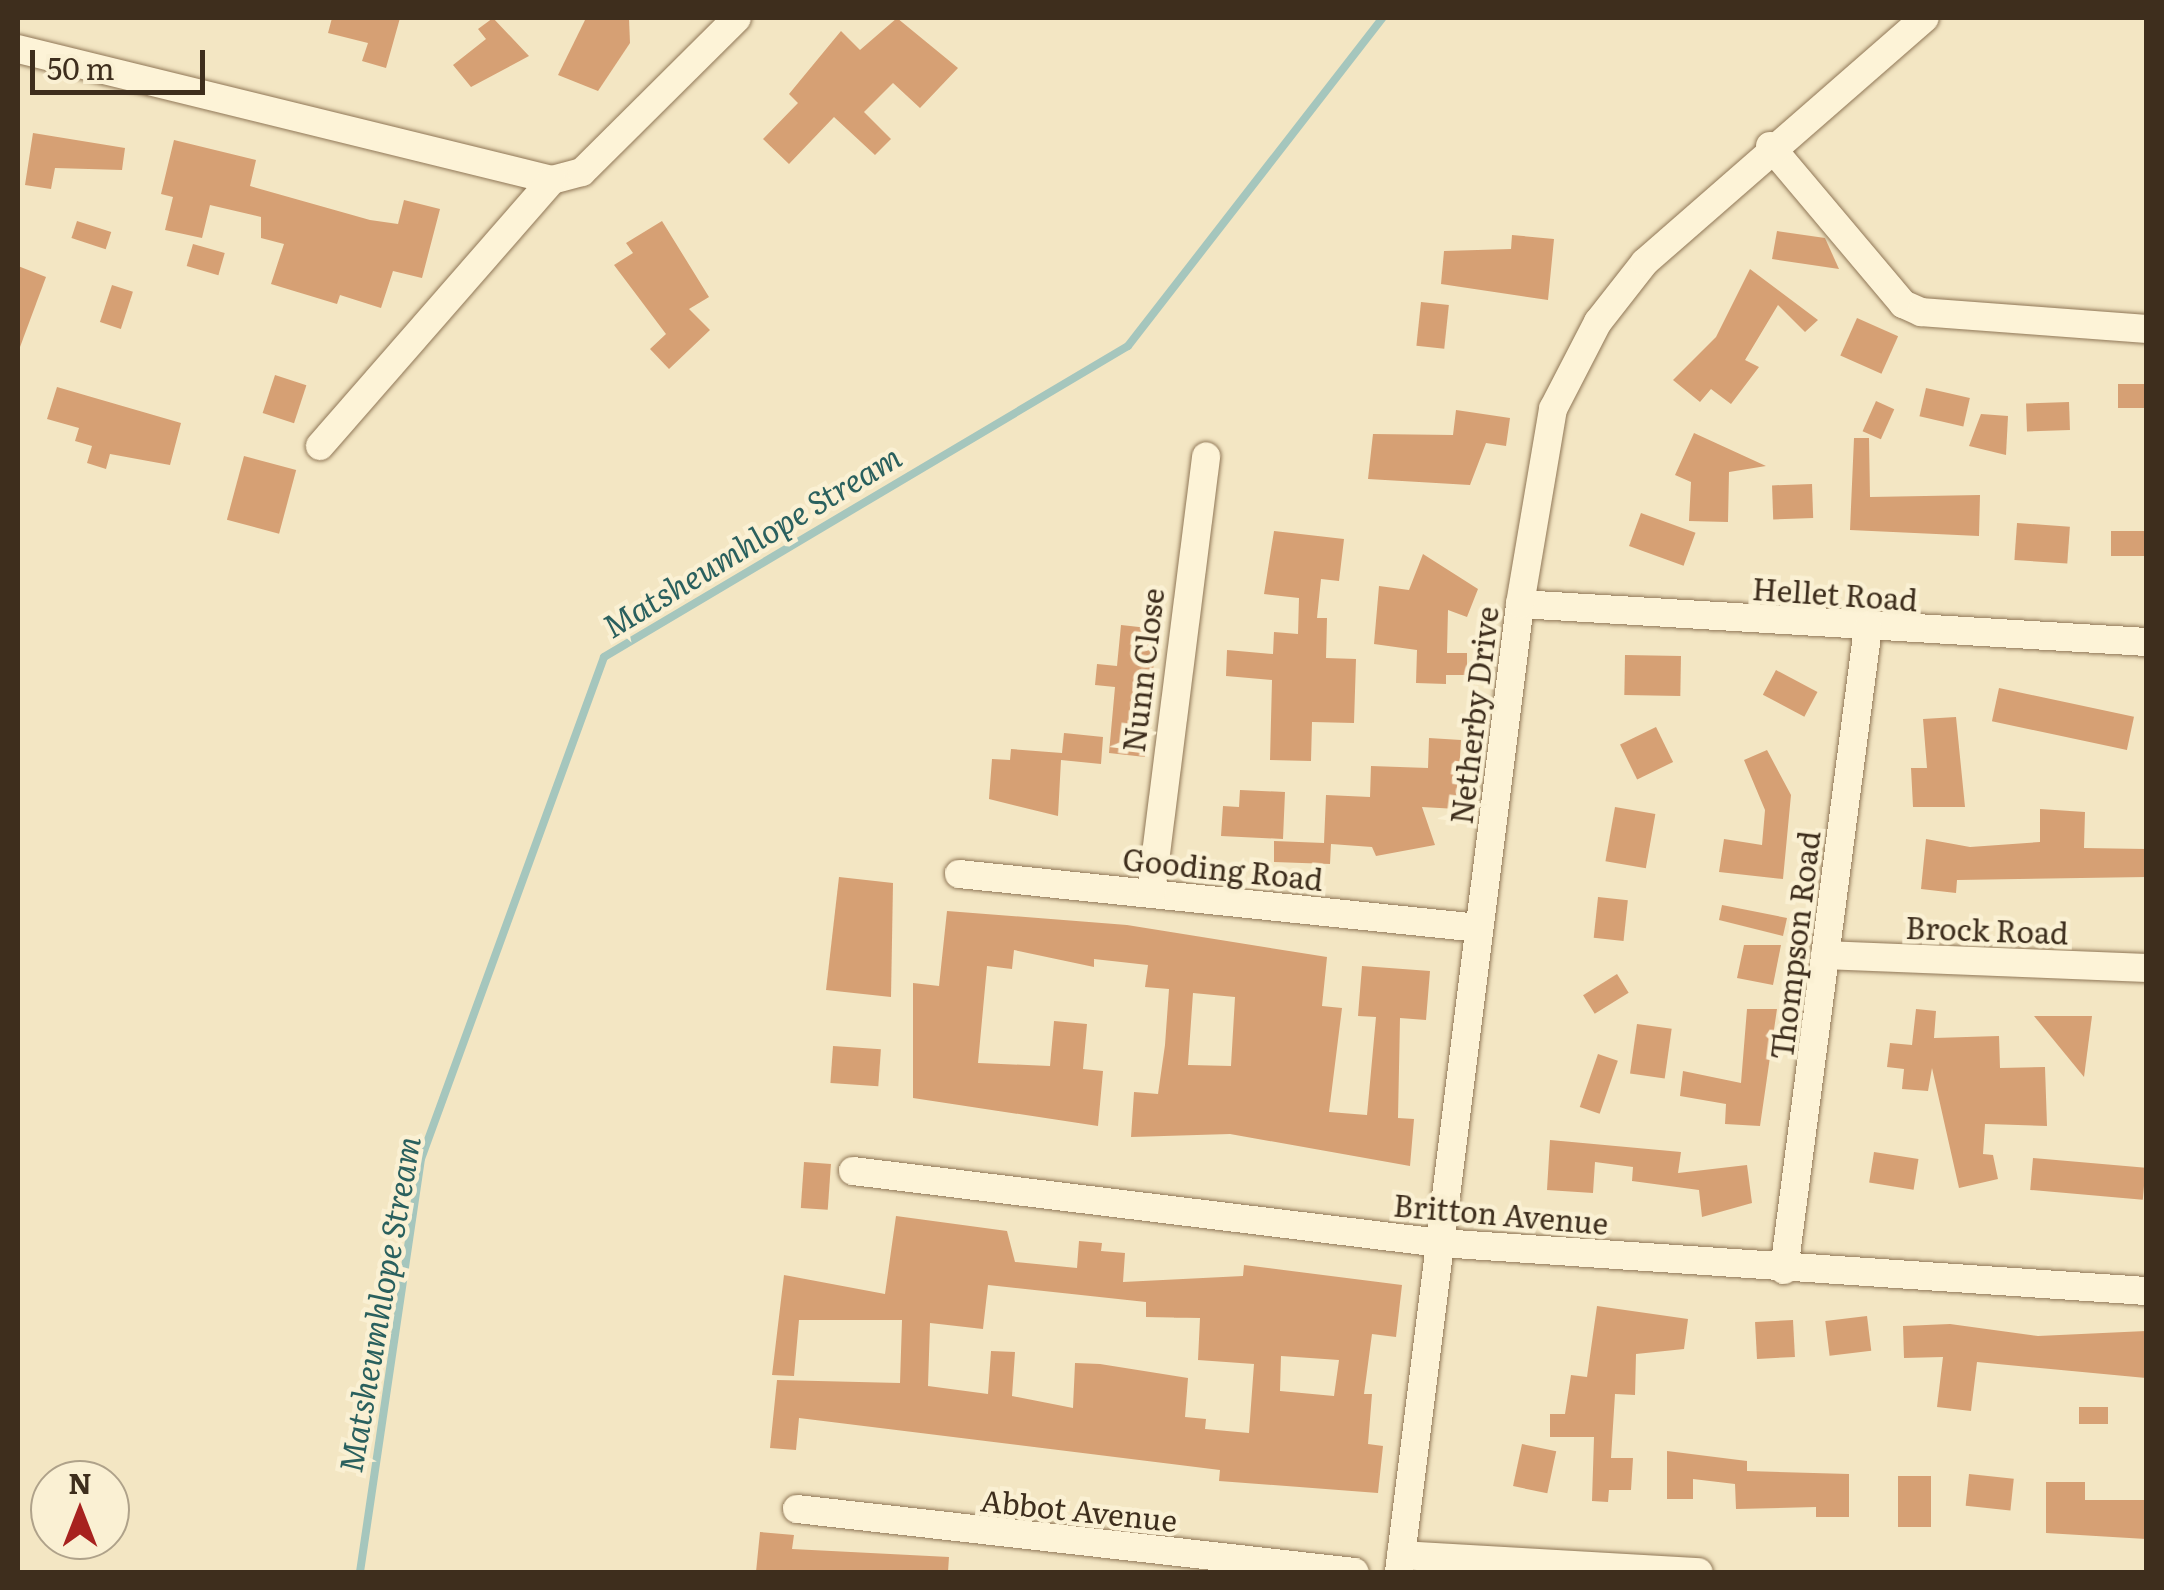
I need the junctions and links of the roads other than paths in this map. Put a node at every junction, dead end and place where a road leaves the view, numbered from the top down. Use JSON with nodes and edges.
{"nodes":[{"id":1,"x":736,"y":18,"type":"edge"},
{"id":2,"x":1925,"y":18,"type":"edge"},
{"id":3,"x":18,"y":48,"type":"edge"},
{"id":4,"x":1770,"y":146,"type":"junction"},
{"id":5,"x":552,"y":180,"type":"junction"},
{"id":6,"x":2146,"y":329,"type":"edge"},
{"id":7,"x":320,"y":446,"type":"dead end"},
{"id":8,"x":1206,"y":456,"type":"dead end"},
{"id":9,"x":1520,"y":604,"type":"junction"},
{"id":10,"x":1868,"y":628,"type":"junction"},
{"id":11,"x":2146,"y":642,"type":"edge"},
{"id":12,"x":959,"y":874,"type":"dead end"},
{"id":13,"x":1151,"y":893,"type":"junction"},
{"id":14,"x":1480,"y":928,"type":"junction"},
{"id":15,"x":1826,"y":955,"type":"junction"},
{"id":16,"x":2146,"y":968,"type":"edge"},
{"id":17,"x":853,"y":1171,"type":"dead end"},
{"id":18,"x":1440,"y":1242,"type":"junction"},
{"id":19,"x":1784,"y":1270,"type":"junction"},
{"id":20,"x":2146,"y":1291,"type":"edge"},
{"id":21,"x":797,"y":1509,"type":"dead end"},
{"id":22,"x":1400,"y":1564,"type":"edge"},
{"id":23,"x":1354,"y":1572,"type":"edge"},
{"id":24,"x":1699,"y":1572,"type":"edge"}],
"edges":[{"from":1,"to":5,"type":"street"},
{"from":2,"to":4,"type":"street","name":"Netherby Drive"},
{"from":3,"to":5,"type":"street"},
{"from":4,"to":6,"type":"street"},
{"from":4,"to":9,"type":"street","name":"Netherby Drive"},
{"from":5,"to":7,"type":"street"},
{"from":8,"to":13,"type":"street","name":"Nunn Close"},
{"from":9,"to":10,"type":"street","name":"Hellet Road"},
{"from":9,"to":14,"type":"street","name":"Netherby Drive"},
{"from":10,"to":11,"type":"street","name":"Hellet Road"},
{"from":10,"to":15,"type":"street","name":"Thompson Road"},
{"from":12,"to":13,"type":"street","name":"Gooding Road"},
{"from":13,"to":14,"type":"street","name":"Gooding Road"},
{"from":14,"to":18,"type":"street","name":"Netherby Drive"},
{"from":15,"to":16,"type":"street","name":"Brock Road"},
{"from":15,"to":19,"type":"street","name":"Thompson Road"},
{"from":17,"to":18,"type":"street","name":"Britton Avenue"},
{"from":18,"to":19,"type":"street","name":"Britton Avenue"},
{"from":18,"to":22,"type":"street","name":"Netherby Drive"},
{"from":19,"to":20,"type":"street","name":"Britton Avenue"},
{"from":21,"to":23,"type":"street","name":"Abbot Avenue"},
{"from":22,"to":24,"type":"street"}]}
